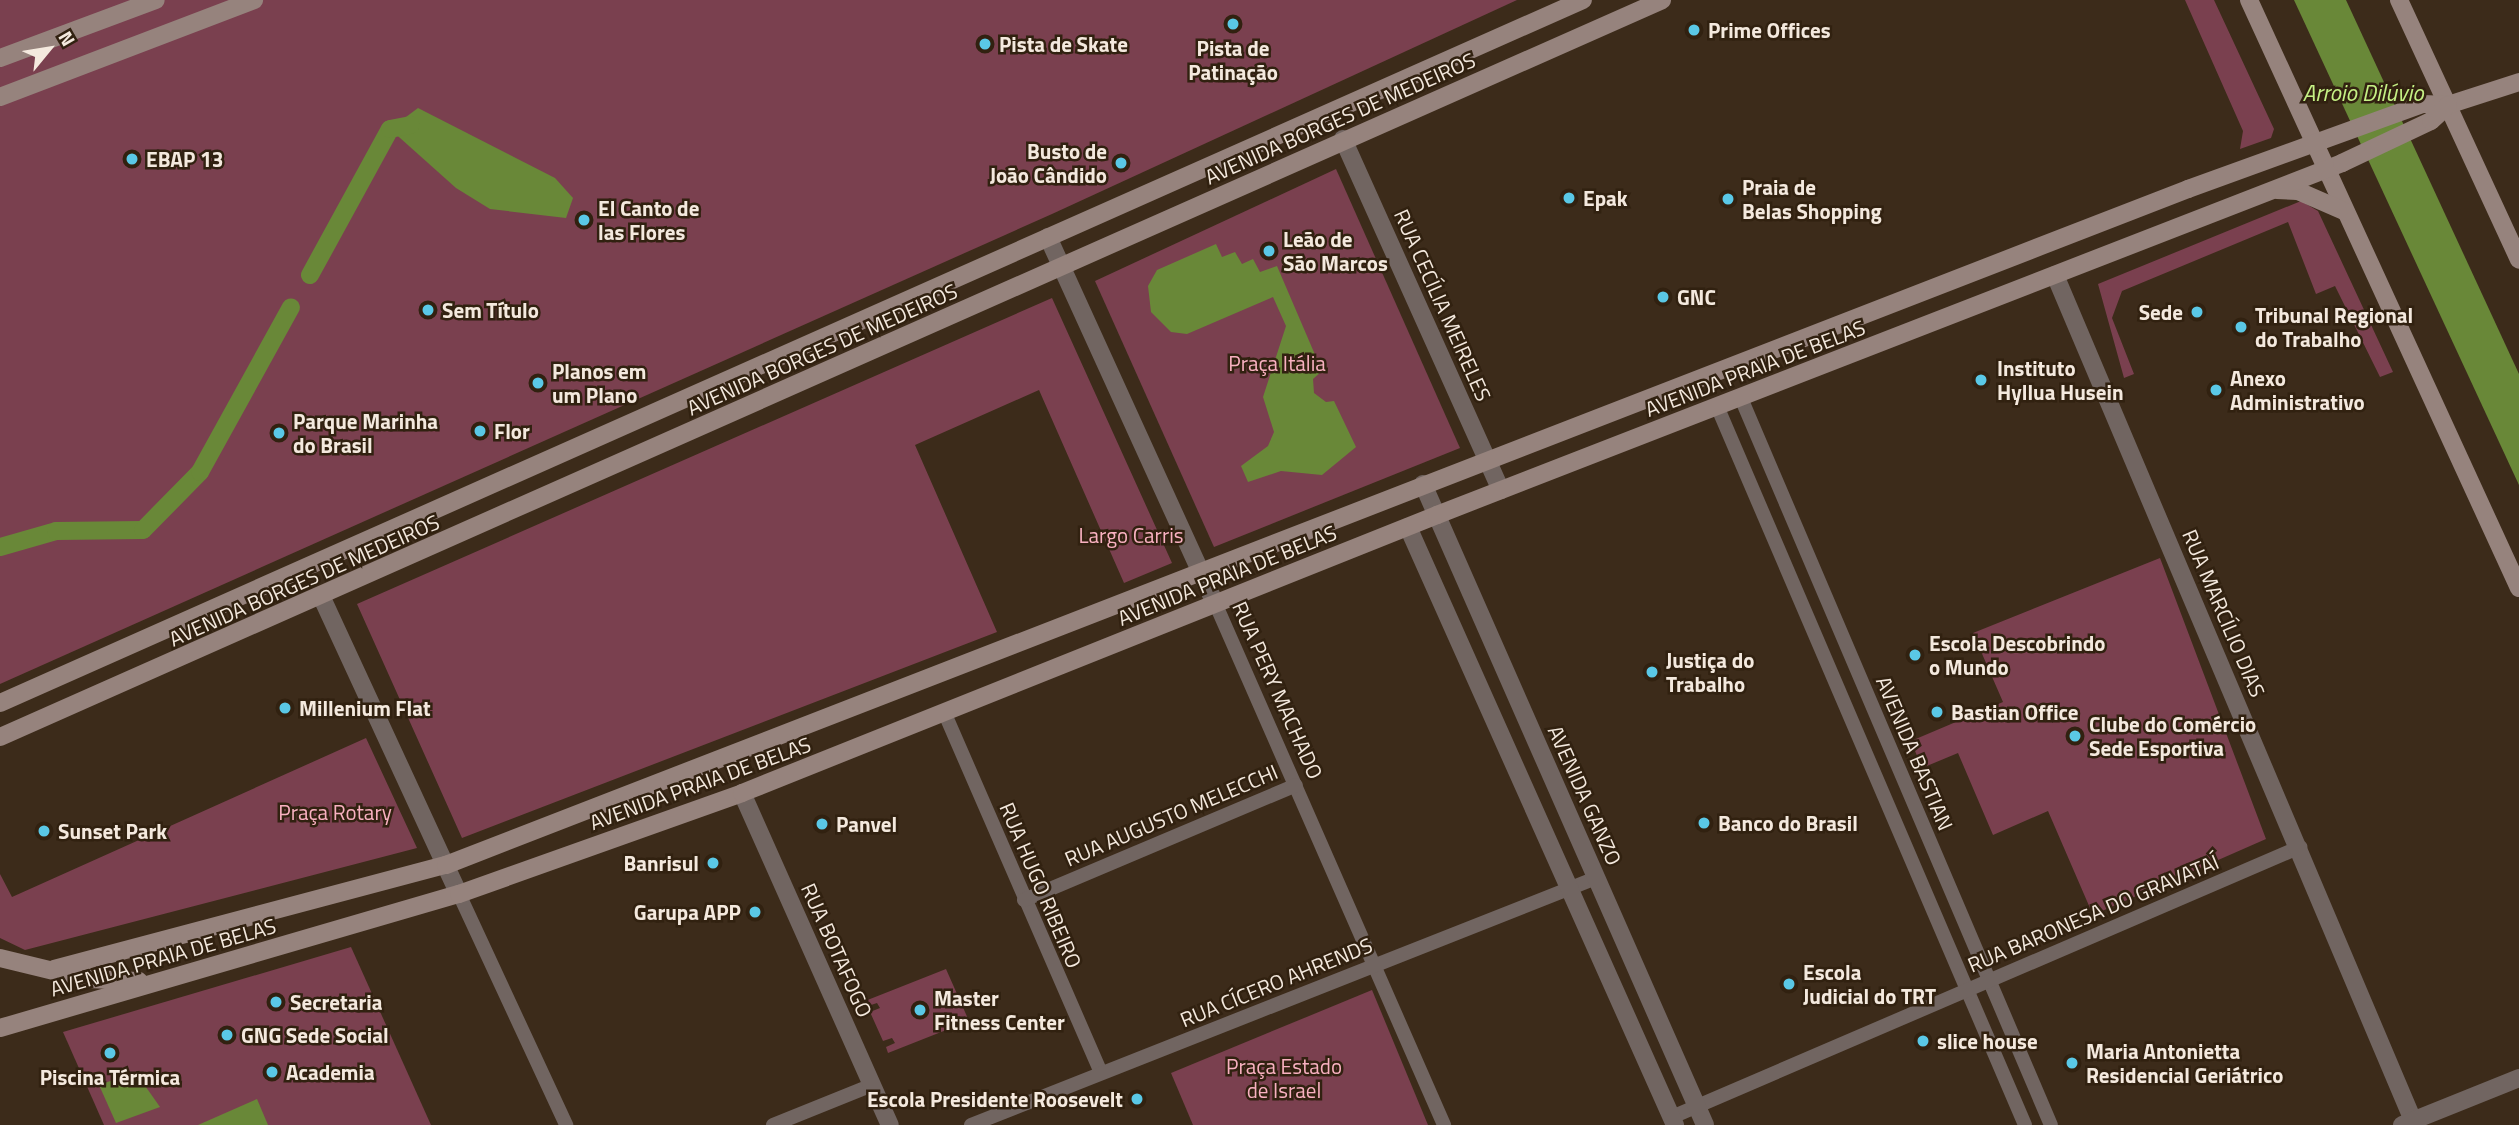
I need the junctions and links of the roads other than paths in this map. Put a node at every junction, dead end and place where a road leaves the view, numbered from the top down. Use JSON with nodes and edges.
{"nodes":[{"id":1,"x":156,"y":0,"type":"edge"},
{"id":2,"x":254,"y":0,"type":"edge"},
{"id":3,"x":1583,"y":0,"type":"edge"},
{"id":4,"x":1662,"y":0,"type":"edge"},
{"id":5,"x":2249,"y":0,"type":"edge"},
{"id":6,"x":2399,"y":0,"type":"edge"},
{"id":7,"x":0,"y":58,"type":"edge"},
{"id":8,"x":2519,"y":82,"type":"edge"},
{"id":9,"x":0,"y":97,"type":"edge"},
{"id":10,"x":2448,"y":105,"type":"junction"},
{"id":11,"x":1343,"y":139,"type":"junction"},
{"id":12,"x":2316,"y":145,"type":"junction"},
{"id":13,"x":2327,"y":169,"type":"junction"},
{"id":14,"x":2275,"y":190,"type":"junction"},
{"id":15,"x":2346,"y":212,"type":"junction"},
{"id":16,"x":1048,"y":237,"type":"junction"},
{"id":17,"x":2519,"y":260,"type":"edge"},
{"id":18,"x":1062,"y":267,"type":"junction"},
{"id":19,"x":2055,"y":275,"type":"junction"},
{"id":20,"x":1741,"y":398,"type":"junction"},
{"id":21,"x":1717,"y":406,"type":"junction"},
{"id":22,"x":1487,"y":460,"type":"junction"},
{"id":23,"x":1423,"y":484,"type":"junction"},
{"id":24,"x":1501,"y":490,"type":"junction"},
{"id":25,"x":1437,"y":515,"type":"junction"},
{"id":26,"x":1408,"y":527,"type":"junction"},
{"id":27,"x":1202,"y":573,"type":"junction"},
{"id":28,"x":1817,"y":577,"type":"junction"},
{"id":29,"x":1794,"y":586,"type":"junction"},
{"id":30,"x":2519,"y":588,"type":"edge"},
{"id":31,"x":322,"y":598,"type":"junction"},
{"id":32,"x":1216,"y":605,"type":"junction"},
{"id":33,"x":0,"y":703,"type":"edge"},
{"id":34,"x":1521,"y":705,"type":"junction"},
{"id":35,"x":945,"y":713,"type":"junction"},
{"id":36,"x":1493,"y":718,"type":"junction"},
{"id":37,"x":0,"y":737,"type":"edge"},
{"id":38,"x":1296,"y":785,"type":"junction"},
{"id":39,"x":1908,"y":790,"type":"junction"},
{"id":40,"x":742,"y":793,"type":"junction"},
{"id":41,"x":1886,"y":800,"type":"junction"},
{"id":42,"x":2300,"y":847,"type":"junction"},
{"id":43,"x":446,"y":865,"type":"junction"},
{"id":44,"x":1596,"y":878,"type":"junction"},
{"id":45,"x":1569,"y":888,"type":"junction"},
{"id":46,"x":459,"y":894,"type":"junction"},
{"id":47,"x":1024,"y":900,"type":"junction"},
{"id":48,"x":0,"y":958,"type":"edge"},
{"id":49,"x":1376,"y":964,"type":"junction"},
{"id":50,"x":54,"y":969,"type":"junction"},
{"id":51,"x":1990,"y":980,"type":"junction"},
{"id":52,"x":160,"y":981,"type":"junction"},
{"id":53,"x":1967,"y":990,"type":"junction"},
{"id":54,"x":0,"y":1028,"type":"edge"},
{"id":55,"x":1101,"y":1073,"type":"junction"},
{"id":56,"x":2519,"y":1078,"type":"edge"},
{"id":57,"x":872,"y":1085,"type":"junction"},
{"id":58,"x":1697,"y":1106,"type":"junction"},
{"id":59,"x":1673,"y":1121,"type":"edge"},
{"id":60,"x":2410,"y":1124,"type":"edge"},
{"id":61,"x":566,"y":1125,"type":"edge"},
{"id":62,"x":773,"y":1125,"type":"edge"},
{"id":63,"x":890,"y":1125,"type":"edge"},
{"id":64,"x":971,"y":1125,"type":"edge"},
{"id":65,"x":1444,"y":1125,"type":"edge"},
{"id":66,"x":1705,"y":1125,"type":"edge"},
{"id":67,"x":2025,"y":1125,"type":"edge"},
{"id":68,"x":2052,"y":1125,"type":"edge"}],
"edges":[{"from":1,"to":7,"type":"main road"},
{"from":2,"to":9,"type":"main road"},
{"from":3,"to":16,"type":"main road","name":"AVENIDA BORGES DE MEDEIROS"},
{"from":4,"to":11,"type":"main road","name":"AVENIDA BORGES DE MEDEIROS"},
{"from":5,"to":12,"type":"main road"},
{"from":6,"to":10,"type":"main road"},
{"from":8,"to":10,"type":"main road","name":"AVENIDA PRAIA DE BELAS"},
{"from":10,"to":12,"type":"main road","name":"AVENIDA PRAIA DE BELAS"},
{"from":10,"to":13,"type":"main road","name":"AVENIDA PRAIA DE BELAS"},
{"from":10,"to":17,"type":"main road"},
{"from":11,"to":18,"type":"main road","name":"AVENIDA BORGES DE MEDEIROS"},
{"from":11,"to":22,"type":"street","name":"RUA CECÍLIA MEIRELES"},
{"from":12,"to":13,"type":"main road"},
{"from":12,"to":22,"type":"main road","name":"AVENIDA PRAIA DE BELAS"},
{"from":13,"to":14,"type":"main road","name":"AVENIDA PRAIA DE BELAS"},
{"from":13,"to":15,"type":"main road"},
{"from":14,"to":15,"type":"main road"},
{"from":14,"to":19,"type":"main road","name":"AVENIDA PRAIA DE BELAS"},
{"from":15,"to":30,"type":"main road"},
{"from":16,"to":18,"type":"street","name":"RUA PERY MACHADO"},
{"from":16,"to":33,"type":"main road","name":"AVENIDA BORGES DE MEDEIROS"},
{"from":18,"to":27,"type":"street","name":"RUA PERY MACHADO"},
{"from":18,"to":31,"type":"main road","name":"AVENIDA BORGES DE MEDEIROS"},
{"from":19,"to":20,"type":"main road","name":"AVENIDA PRAIA DE BELAS"},
{"from":19,"to":42,"type":"street","name":"RUA MARCÍLIO DIAS"},
{"from":20,"to":21,"type":"main road","name":"AVENIDA PRAIA DE BELAS"},
{"from":20,"to":28,"type":"street","name":"AVENIDA BASTIAN"},
{"from":21,"to":24,"type":"main road","name":"AVENIDA PRAIA DE BELAS"},
{"from":21,"to":29,"type":"street"},
{"from":22,"to":23,"type":"main road","name":"AVENIDA PRAIA DE BELAS"},
{"from":22,"to":24,"type":"street","name":"RUA CECÍLIA MEIRELES"},
{"from":23,"to":25,"type":"street","name":"AVENIDA GANZO"},
{"from":23,"to":27,"type":"main road","name":"AVENIDA PRAIA DE BELAS"},
{"from":24,"to":25,"type":"main road","name":"AVENIDA PRAIA DE BELAS"},
{"from":25,"to":26,"type":"main road","name":"AVENIDA PRAIA DE BELAS"},
{"from":25,"to":34,"type":"street","name":"AVENIDA GANZO"},
{"from":26,"to":32,"type":"main road","name":"AVENIDA PRAIA DE BELAS"},
{"from":26,"to":36,"type":"street"},
{"from":27,"to":32,"type":"street","name":"RUA PERY MACHADO"},
{"from":27,"to":43,"type":"main road","name":"AVENIDA PRAIA DE BELAS"},
{"from":28,"to":29,"type":"street"},
{"from":28,"to":39,"type":"street","name":"AVENIDA BASTIAN"},
{"from":29,"to":41,"type":"street"},
{"from":31,"to":37,"type":"main road","name":"AVENIDA BORGES DE MEDEIROS"},
{"from":31,"to":43,"type":"street"},
{"from":32,"to":35,"type":"main road","name":"AVENIDA PRAIA DE BELAS"},
{"from":32,"to":38,"type":"street","name":"RUA PERY MACHADO"},
{"from":34,"to":36,"type":"street"},
{"from":34,"to":44,"type":"street","name":"AVENIDA GANZO"},
{"from":35,"to":40,"type":"main road","name":"AVENIDA PRAIA DE BELAS"},
{"from":35,"to":47,"type":"street","name":"RUA HUGO RIBEIRO"},
{"from":36,"to":45,"type":"street"},
{"from":38,"to":47,"type":"street","name":"RUA AUGUSTO MELECCHI"},
{"from":38,"to":49,"type":"street","name":"RUA PERY MACHADO"},
{"from":39,"to":41,"type":"street"},
{"from":39,"to":51,"type":"street","name":"AVENIDA BASTIAN"},
{"from":40,"to":46,"type":"main road","name":"AVENIDA PRAIA DE BELAS"},
{"from":40,"to":57,"type":"street","name":"RUA BOTAFOGO"},
{"from":41,"to":53,"type":"street"},
{"from":42,"to":51,"type":"street","name":"RUA BARONESA DO GRAVATAÍ"},
{"from":42,"to":60,"type":"street","name":"RUA MARCÍLIO DIAS"},
{"from":43,"to":46,"type":"street"},
{"from":43,"to":50,"type":"main road","name":"AVENIDA PRAIA DE BELAS"},
{"from":44,"to":45,"type":"street","name":"RUA CÍCERO AHRENDS"},
{"from":44,"to":58,"type":"street","name":"AVENIDA GANZO"},
{"from":45,"to":49,"type":"street","name":"RUA CÍCERO AHRENDS"},
{"from":45,"to":59,"type":"street"},
{"from":46,"to":52,"type":"main road","name":"AVENIDA PRAIA DE BELAS"},
{"from":46,"to":61,"type":"street"},
{"from":47,"to":55,"type":"street","name":"RUA HUGO RIBEIRO"},
{"from":48,"to":50,"type":"main road"},
{"from":49,"to":55,"type":"street","name":"RUA CÍCERO AHRENDS"},
{"from":49,"to":65,"type":"street","name":"RUA PERY MACHADO"},
{"from":50,"to":52,"type":"main road"},
{"from":51,"to":53,"type":"street","name":"RUA BARONESA DO GRAVATAÍ"},
{"from":51,"to":68,"type":"street","name":"AVENIDA BASTIAN"},
{"from":52,"to":54,"type":"main road","name":"AVENIDA PRAIA DE BELAS"},
{"from":53,"to":58,"type":"street","name":"RUA BARONESA DO GRAVATAÍ"},
{"from":53,"to":67,"type":"street"},
{"from":55,"to":64,"type":"street","name":"RUA CÍCERO AHRENDS"},
{"from":56,"to":60,"type":"street"},
{"from":57,"to":62,"type":"street"},
{"from":57,"to":63,"type":"street","name":"RUA BOTAFOGO"},
{"from":58,"to":59,"type":"street","name":"RUA BARONESA DO GRAVATAÍ"},
{"from":58,"to":66,"type":"street","name":"AVENIDA GANZO"}]}
